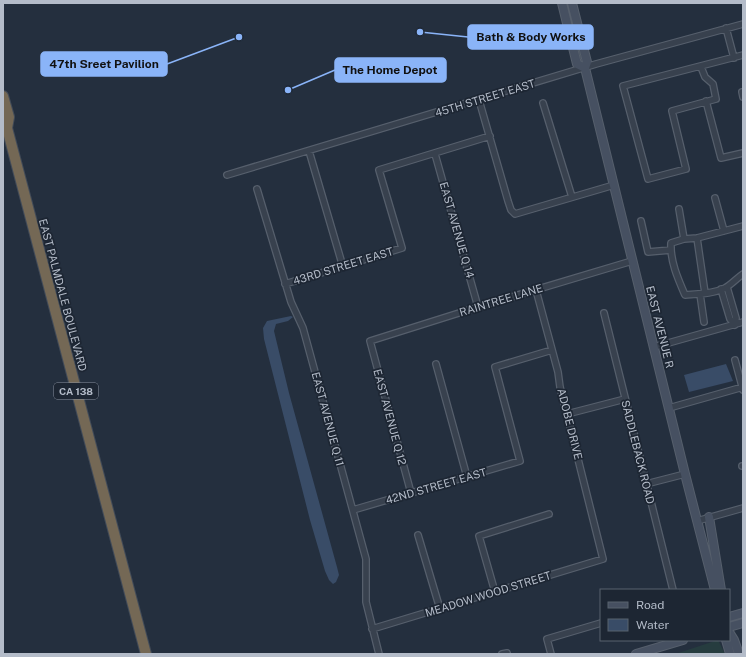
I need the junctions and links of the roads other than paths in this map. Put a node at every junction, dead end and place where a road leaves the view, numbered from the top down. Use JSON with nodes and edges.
{"nodes":[{"id":1,"x":562,"y":3,"type":"edge"},
{"id":2,"x":572,"y":3,"type":"edge"},
{"id":3,"x":743,"y":24,"type":"edge"},
{"id":4,"x":726,"y":28,"type":"junction"},
{"id":5,"x":743,"y":55,"type":"edge"},
{"id":6,"x":734,"y":58,"type":"junction"},
{"id":7,"x":701,"y":67,"type":"junction"},
{"id":8,"x":585,"y":68,"type":"junction"},
{"id":9,"x":3,"y":96,"type":"edge"},
{"id":10,"x":479,"y":100,"type":"junction"},
{"id":11,"x":706,"y":101,"type":"junction"},
{"id":12,"x":543,"y":103,"type":"dead end"},
{"id":13,"x":5,"y":125,"type":"edge"},
{"id":14,"x":490,"y":136,"type":"junction"},
{"id":15,"x":309,"y":151,"type":"junction"},
{"id":16,"x":743,"y":153,"type":"edge"},
{"id":17,"x":435,"y":154,"type":"junction"},
{"id":18,"x":227,"y":175,"type":"dead end"},
{"id":19,"x":614,"y":185,"type":"junction"},
{"id":20,"x":256,"y":189,"type":"dead end"},
{"id":21,"x":572,"y":197,"type":"junction"},
{"id":22,"x":715,"y":198,"type":"dead end"},
{"id":23,"x":679,"y":209,"type":"dead end"},
{"id":24,"x":641,"y":221,"type":"dead end"},
{"id":25,"x":742,"y":228,"type":"edge"},
{"id":26,"x":724,"y":231,"type":"junction"},
{"id":27,"x":697,"y":238,"type":"junction"},
{"id":28,"x":684,"y":239,"type":"junction"},
{"id":29,"x":671,"y":250,"type":"junction"},
{"id":30,"x":632,"y":261,"type":"junction"},
{"id":31,"x":343,"y":267,"type":"junction"},
{"id":32,"x":743,"y":274,"type":"edge"},
{"id":33,"x":285,"y":284,"type":"junction"},
{"id":34,"x":724,"y":288,"type":"junction"},
{"id":35,"x":536,"y":290,"type":"junction"},
{"id":36,"x":703,"y":294,"type":"junction"},
{"id":37,"x":478,"y":307,"type":"junction"},
{"id":38,"x":604,"y":313,"type":"dead end"},
{"id":39,"x":704,"y":322,"type":"dead end"},
{"id":40,"x":743,"y":322,"type":"edge"},
{"id":41,"x":735,"y":324,"type":"junction"},
{"id":42,"x":370,"y":342,"type":"joint"},
{"id":43,"x":654,"y":347,"type":"junction"},
{"id":44,"x":552,"y":350,"type":"junction"},
{"id":45,"x":735,"y":360,"type":"dead end"},
{"id":46,"x":436,"y":364,"type":"dead end"},
{"id":47,"x":743,"y":388,"type":"edge"},
{"id":48,"x":625,"y":399,"type":"junction"},
{"id":49,"x":669,"y":408,"type":"junction"},
{"id":50,"x":567,"y":414,"type":"junction"},
{"id":51,"x":685,"y":474,"type":"junction"},
{"id":52,"x":467,"y":477,"type":"junction"},
{"id":53,"x":646,"y":484,"type":"junction"},
{"id":54,"x":411,"y":493,"type":"junction"},
{"id":55,"x":743,"y":508,"type":"edge"},
{"id":56,"x":353,"y":510,"type":"junction"},
{"id":57,"x":549,"y":514,"type":"dead end"},
{"id":58,"x":709,"y":517,"type":"junction"},
{"id":59,"x":697,"y":521,"type":"junction"},
{"id":60,"x":418,"y":535,"type":"dead end"},
{"id":61,"x":603,"y":559,"type":"joint"},
{"id":62,"x":673,"y":589,"type":"edge"},
{"id":63,"x":715,"y":589,"type":"edge"},
{"id":64,"x":721,"y":589,"type":"edge"},
{"id":65,"x":495,"y":592,"type":"junction"},
{"id":66,"x":440,"y":609,"type":"junction"},
{"id":67,"x":743,"y":613,"type":"edge"},
{"id":68,"x":730,"y":617,"type":"edge"},
{"id":69,"x":743,"y":623,"type":"edge"},
{"id":70,"x":600,"y":624,"type":"edge"},
{"id":71,"x":730,"y":627,"type":"edge"},
{"id":72,"x":372,"y":629,"type":"junction"},
{"id":73,"x":730,"y":634,"type":"edge"},
{"id":74,"x":680,"y":641,"type":"edge"},
{"id":75,"x":726,"y":641,"type":"edge"},
{"id":76,"x":146,"y":654,"type":"edge"},
{"id":77,"x":379,"y":654,"type":"edge"},
{"id":78,"x":551,"y":654,"type":"edge"},
{"id":79,"x":636,"y":654,"type":"edge"},
{"id":80,"x":730,"y":654,"type":"edge"},
{"id":81,"x":738,"y":654,"type":"edge"}],
"edges":[{"from":1,"to":8,"type":"main road","name":"EAST AVENUE R"},
{"from":2,"to":8,"type":"main road","name":"EAST AVENUE R"},
{"from":3,"to":4,"type":"street","name":"45TH STREET EAST"},
{"from":4,"to":6,"type":"street"},
{"from":4,"to":8,"type":"street","name":"45TH STREET EAST"},
{"from":5,"to":6,"type":"street"},
{"from":6,"to":7,"type":"street"},
{"from":7,"to":11,"type":"street"},
{"from":7,"to":11,"type":"street"},
{"from":8,"to":10,"type":"street","name":"45TH STREET EAST"},
{"from":8,"to":19,"type":"main road","name":"EAST AVENUE R"},
{"from":9,"to":13,"type":"highway","name":"EAST PALMDALE BOULEVARD","number":"CA 138"},
{"from":10,"to":14,"type":"street"},
{"from":10,"to":15,"type":"street","name":"45TH STREET EAST"},
{"from":11,"to":16,"type":"street"},
{"from":12,"to":21,"type":"street"},
{"from":13,"to":76,"type":"highway","name":"EAST PALMDALE BOULEVARD","number":"CA 138"},
{"from":14,"to":17,"type":"street"},
{"from":14,"to":21,"type":"street"},
{"from":15,"to":18,"type":"street","name":"45TH STREET EAST"},
{"from":15,"to":31,"type":"street"},
{"from":17,"to":31,"type":"street","name":"43RD STREET EAST"},
{"from":17,"to":37,"type":"street","name":"EAST AVENUE Q 14"},
{"from":19,"to":21,"type":"street"},
{"from":19,"to":30,"type":"main road","name":"EAST AVENUE R"},
{"from":20,"to":33,"type":"street","name":"EAST AVENUE Q 11"},
{"from":22,"to":26,"type":"street"},
{"from":23,"to":28,"type":"street"},
{"from":24,"to":29,"type":"street"},
{"from":25,"to":26,"type":"street"},
{"from":26,"to":27,"type":"street"},
{"from":27,"to":28,"type":"street"},
{"from":27,"to":36,"type":"street"},
{"from":28,"to":29,"type":"street"},
{"from":29,"to":36,"type":"street"},
{"from":30,"to":35,"type":"street","name":"RAINTREE LANE"},
{"from":30,"to":43,"type":"main road","name":"EAST AVENUE R"},
{"from":31,"to":33,"type":"street","name":"43RD STREET EAST"},
{"from":32,"to":34,"type":"street"},
{"from":33,"to":56,"type":"street","name":"EAST AVENUE Q 11"},
{"from":34,"to":36,"type":"street"},
{"from":34,"to":41,"type":"street"},
{"from":35,"to":37,"type":"street","name":"RAINTREE LANE"},
{"from":35,"to":44,"type":"street","name":"ADOBE DRIVE"},
{"from":36,"to":39,"type":"street"},
{"from":37,"to":42,"type":"street","name":"RAINTREE LANE"},
{"from":38,"to":48,"type":"street","name":"SADDLEBACK ROAD"},
{"from":40,"to":41,"type":"street"},
{"from":41,"to":43,"type":"street"},
{"from":42,"to":54,"type":"street","name":"EAST AVENUE Q 12"},
{"from":43,"to":49,"type":"main road","name":"EAST AVENUE R"},
{"from":44,"to":50,"type":"street","name":"ADOBE DRIVE"},
{"from":44,"to":52,"type":"street","name":"42ND STREET EAST"},
{"from":45,"to":47,"type":"street"},
{"from":46,"to":52,"type":"street"},
{"from":47,"to":49,"type":"street"},
{"from":48,"to":50,"type":"street"},
{"from":48,"to":53,"type":"street","name":"SADDLEBACK ROAD"},
{"from":49,"to":51,"type":"main road","name":"EAST AVENUE R"},
{"from":50,"to":61,"type":"street","name":"ADOBE DRIVE"},
{"from":51,"to":53,"type":"street"},
{"from":51,"to":59,"type":"main road","name":"EAST AVENUE R"},
{"from":52,"to":54,"type":"street","name":"42ND STREET EAST"},
{"from":53,"to":62,"type":"street","name":"SADDLEBACK ROAD"},
{"from":54,"to":56,"type":"street","name":"42ND STREET EAST"},
{"from":55,"to":58,"type":"street"},
{"from":56,"to":72,"type":"street","name":"EAST AVENUE Q 11"},
{"from":57,"to":65,"type":"street"},
{"from":58,"to":59,"type":"street"},
{"from":58,"to":64,"type":"main road"},
{"from":59,"to":63,"type":"main road","name":"EAST AVENUE R"},
{"from":60,"to":66,"type":"street"},
{"from":61,"to":65,"type":"street","name":"MEADOW WOOD STREET"},
{"from":65,"to":66,"type":"street","name":"MEADOW WOOD STREET"},
{"from":66,"to":72,"type":"street","name":"MEADOW WOOD STREET"},
{"from":67,"to":68,"type":"main road"},
{"from":69,"to":71,"type":"main road"},
{"from":70,"to":78,"type":"street"},
{"from":72,"to":77,"type":"street","name":"EAST AVENUE Q 11"},
{"from":73,"to":81,"type":"main road"},
{"from":74,"to":79,"type":"main road"},
{"from":75,"to":80,"type":"main road"}]}
